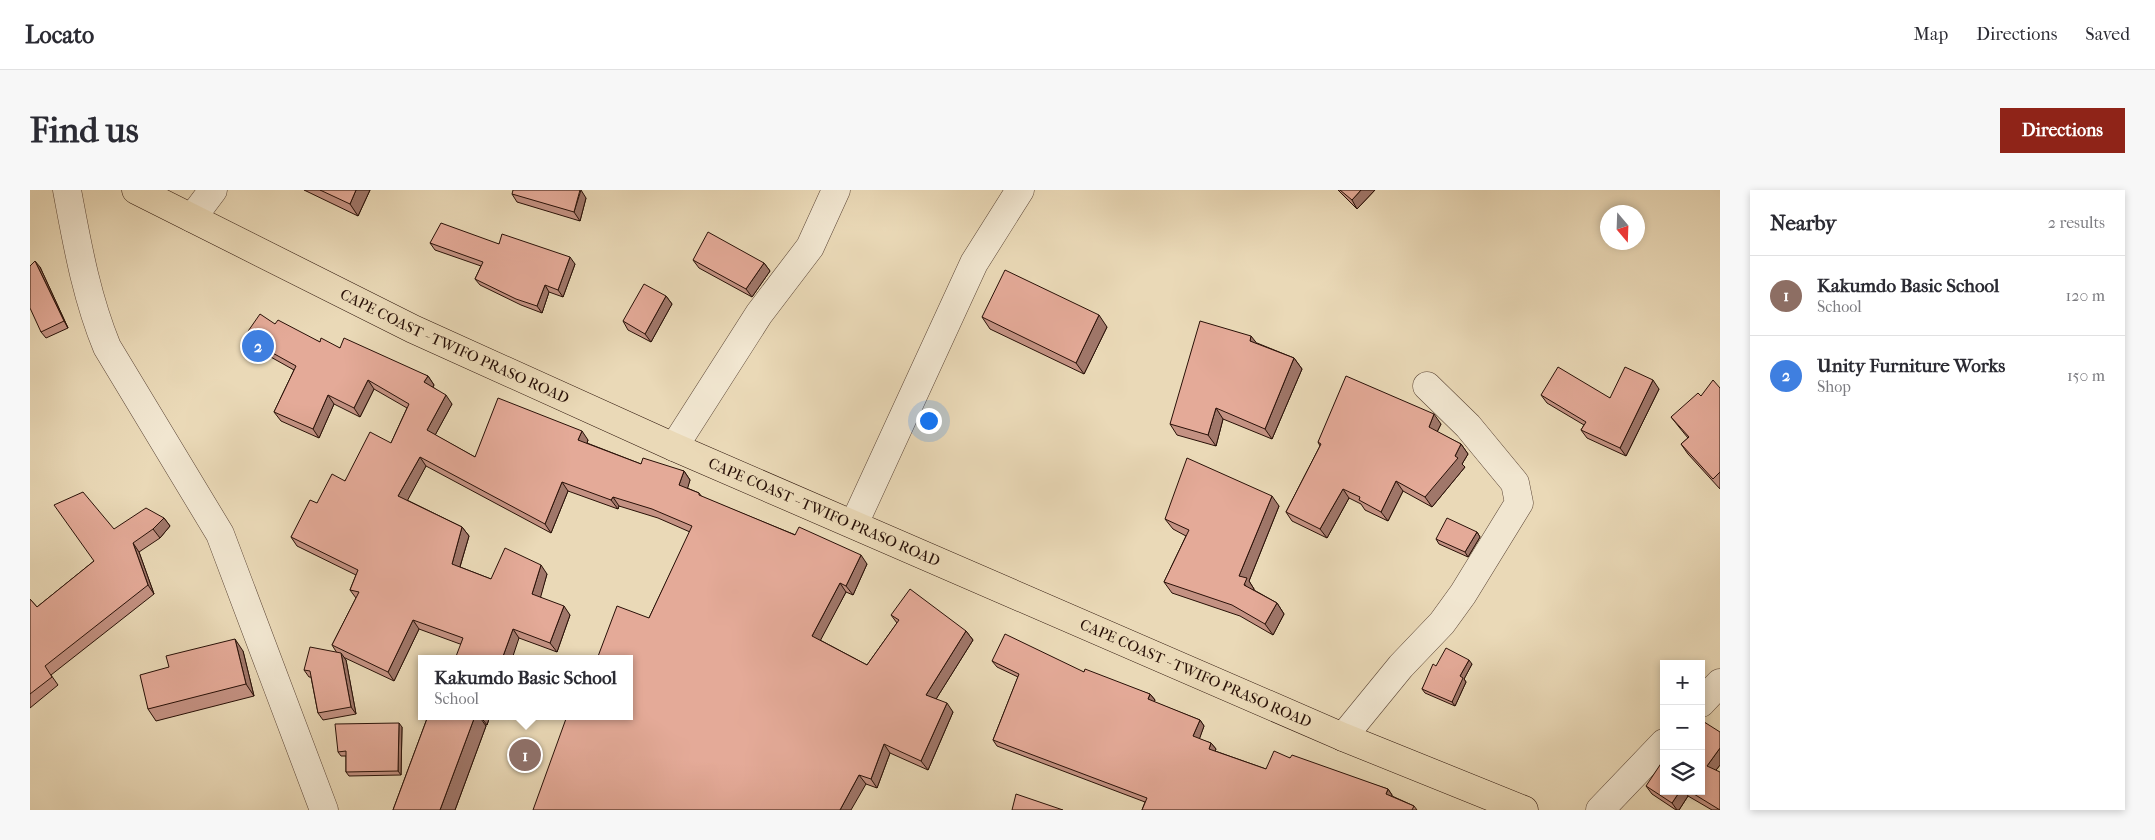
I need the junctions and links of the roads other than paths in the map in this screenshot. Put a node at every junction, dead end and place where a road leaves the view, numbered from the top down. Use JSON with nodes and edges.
{"nodes":[{"id":1,"x":67,"y":190,"type":"edge"},
{"id":2,"x":136,"y":190,"type":"edge"},
{"id":3,"x":212,"y":190,"type":"edge"},
{"id":4,"x":836,"y":190,"type":"edge"},
{"id":5,"x":1020,"y":190,"type":"edge"},
{"id":6,"x":192,"y":218,"type":"junction"},
{"id":7,"x":1427,"y":386,"type":"dead end"},
{"id":8,"x":674,"y":447,"type":"junction"},
{"id":9,"x":854,"y":524,"type":"junction"},
{"id":10,"x":1720,"y":683,"type":"edge"},
{"id":11,"x":1705,"y":699,"type":"edge"},
{"id":12,"x":1342,"y":737,"type":"junction"},
{"id":13,"x":1660,"y":747,"type":"edge"},
{"id":14,"x":317,"y":808,"type":"edge"},
{"id":15,"x":1524,"y":810,"type":"edge"},
{"id":16,"x":1600,"y":810,"type":"edge"}],
"edges":[{"from":1,"to":14,"type":"street"},
{"from":2,"to":6,"type":"main road","name":"CAPE COAST - TWIFO PRASO ROAD"},
{"from":3,"to":6,"type":"street"},
{"from":4,"to":8,"type":"street"},
{"from":5,"to":9,"type":"street"},
{"from":6,"to":8,"type":"main road","name":"CAPE COAST - TWIFO PRASO ROAD"},
{"from":7,"to":12,"type":"street"},
{"from":8,"to":9,"type":"main road","name":"CAPE COAST - TWIFO PRASO ROAD"},
{"from":9,"to":12,"type":"main road","name":"CAPE COAST - TWIFO PRASO ROAD"},
{"from":10,"to":11,"type":"street"},
{"from":12,"to":15,"type":"main road","name":"CAPE COAST - TWIFO PRASO ROAD"},
{"from":13,"to":16,"type":"street"}]}
